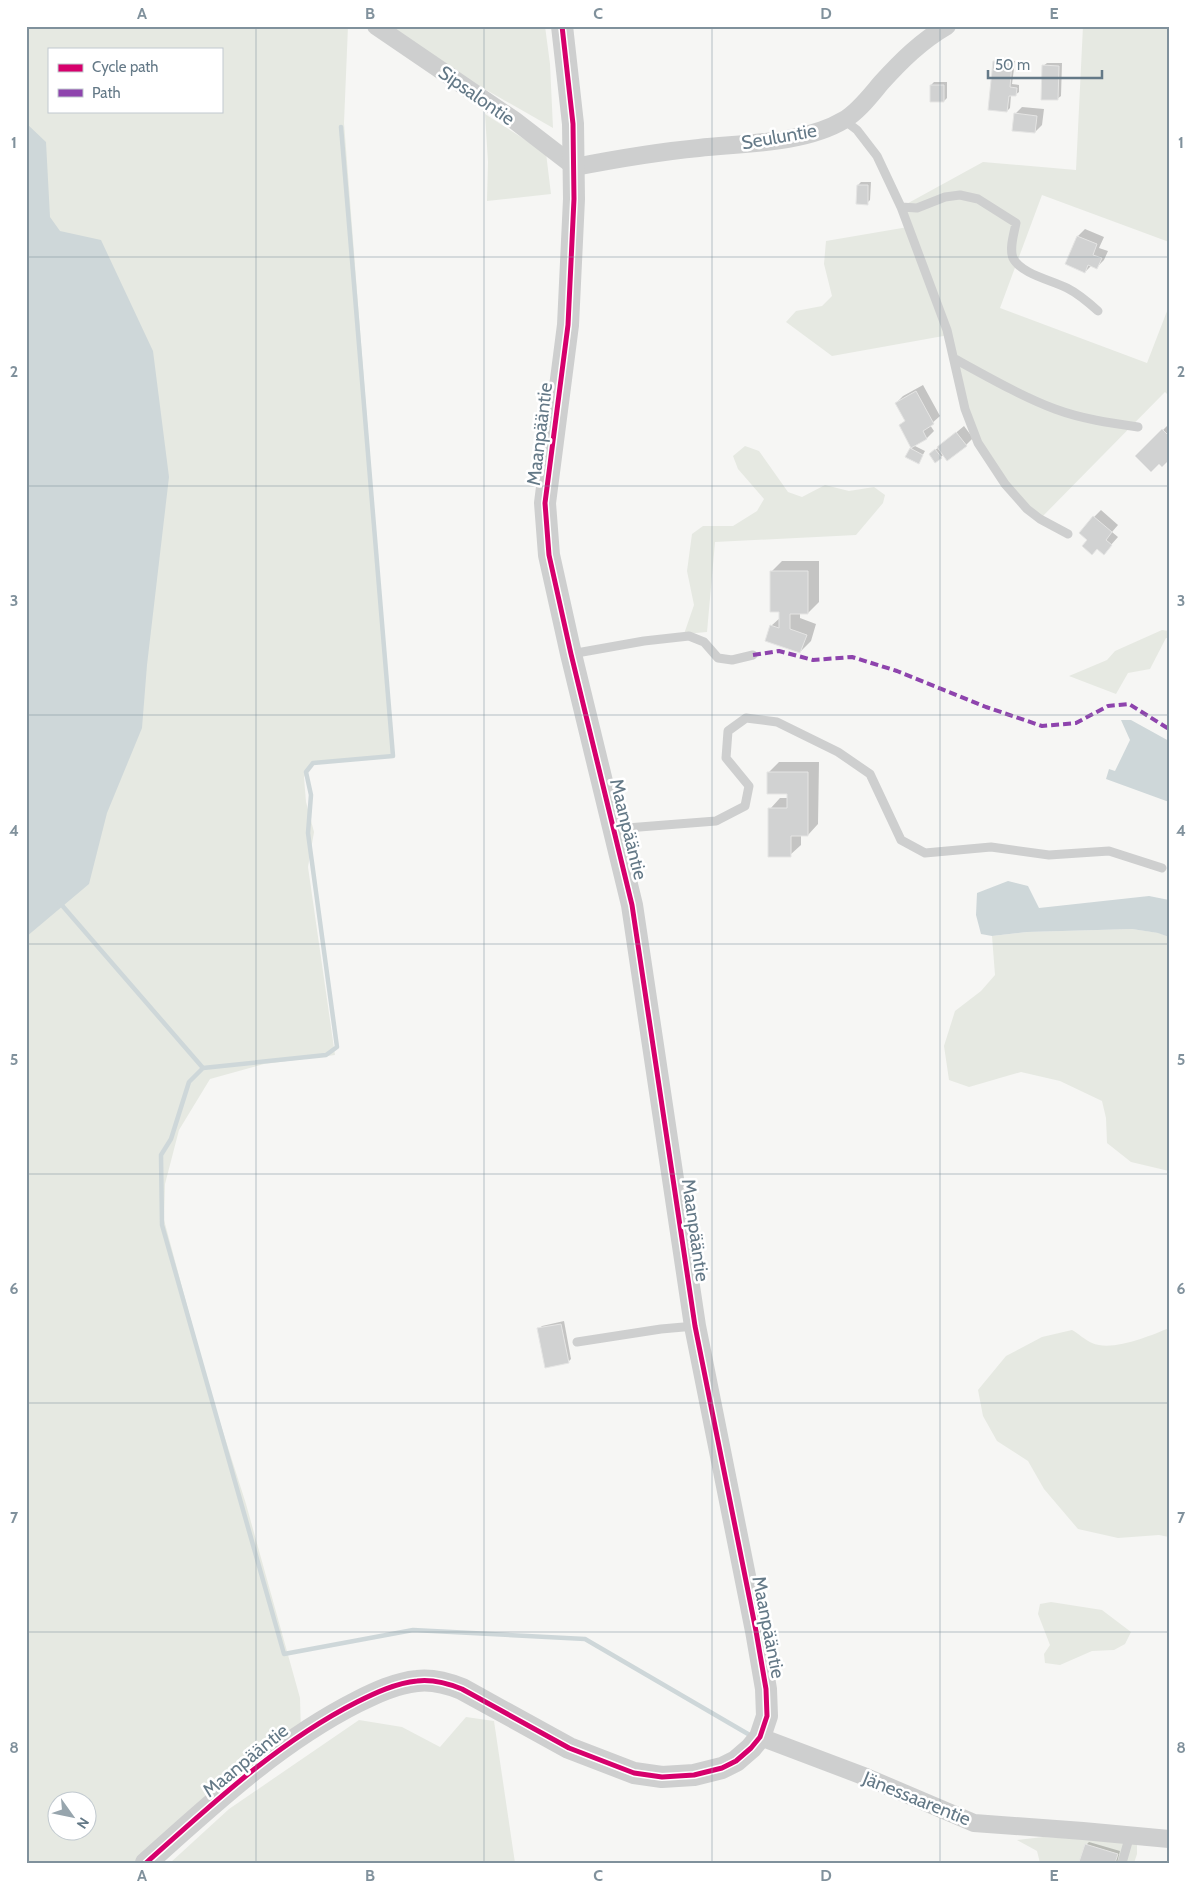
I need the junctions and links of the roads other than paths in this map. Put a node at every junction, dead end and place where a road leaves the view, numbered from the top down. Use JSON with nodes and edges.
{"nodes":[{"id":1,"x":376,"y":26,"type":"edge"},
{"id":2,"x":562,"y":26,"type":"edge"},
{"id":3,"x":947,"y":26,"type":"edge"},
{"id":4,"x":844,"y":120,"type":"junction"},
{"id":5,"x":575,"y":167,"type":"junction"},
{"id":6,"x":901,"y":207,"type":"junction"},
{"id":7,"x":1098,"y":311,"type":"dead end"},
{"id":8,"x":955,"y":360,"type":"junction"},
{"id":9,"x":1138,"y":427,"type":"dead end"},
{"id":10,"x":1068,"y":534,"type":"dead end"},
{"id":11,"x":570,"y":654,"type":"junction"},
{"id":12,"x":753,"y":655,"type":"dead end"},
{"id":13,"x":614,"y":829,"type":"junction"},
{"id":14,"x":1162,"y":868,"type":"dead end"},
{"id":15,"x":695,"y":1326,"type":"junction"},
{"id":16,"x":577,"y":1342,"type":"dead end"},
{"id":17,"x":760,"y":1737,"type":"junction"},
{"id":18,"x":1130,"y":1835,"type":"junction"},
{"id":19,"x":1169,"y":1839,"type":"edge"},
{"id":20,"x":146,"y":1863,"type":"edge"},
{"id":21,"x":1122,"y":1863,"type":"edge"}],
"edges":[{"from":1,"to":5,"type":"street","name":"Sipsalontie"},
{"from":2,"to":5,"type":"street","name":"Maanpääntie"},
{"from":3,"to":4,"type":"street","name":"Seuluntie"},
{"from":4,"to":5,"type":"street","name":"Seuluntie"},
{"from":4,"to":6,"type":"lane"},
{"from":5,"to":11,"type":"street","name":"Maanpääntie"},
{"from":6,"to":7,"type":"lane"},
{"from":6,"to":8,"type":"lane"},
{"from":8,"to":9,"type":"lane"},
{"from":8,"to":10,"type":"lane"},
{"from":11,"to":12,"type":"lane"},
{"from":11,"to":13,"type":"street","name":"Maanpääntie"},
{"from":13,"to":14,"type":"lane"},
{"from":13,"to":15,"type":"street","name":"Maanpääntie"},
{"from":15,"to":16,"type":"lane"},
{"from":15,"to":17,"type":"street","name":"Maanpääntie"},
{"from":17,"to":18,"type":"street","name":"Jänessaarentie"},
{"from":17,"to":20,"type":"street","name":"Maanpääntie"},
{"from":18,"to":19,"type":"street","name":"Jänessaarentie"},
{"from":18,"to":21,"type":"lane"}]}
